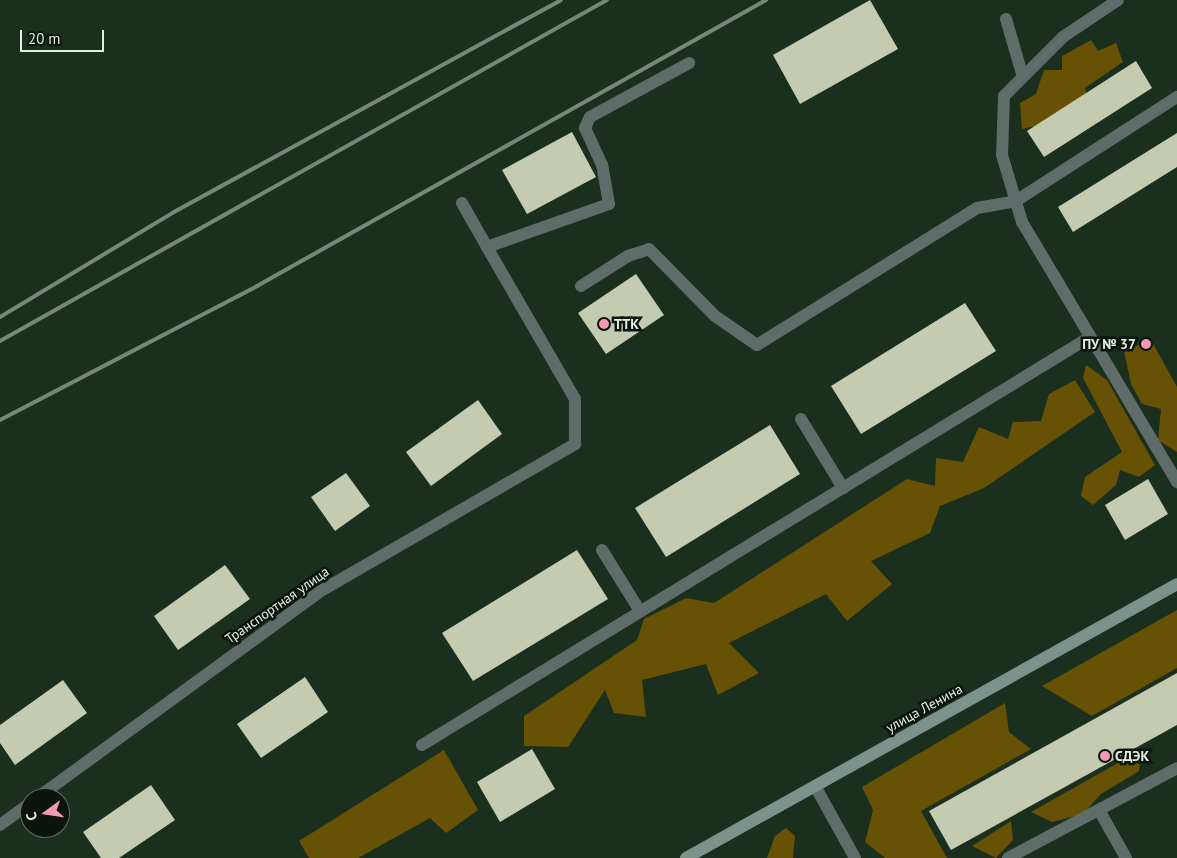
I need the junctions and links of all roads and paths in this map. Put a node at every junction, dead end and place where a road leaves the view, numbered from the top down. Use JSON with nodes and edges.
{"nodes":[{"id":1,"x":1118,"y":0,"type":"edge"},
{"id":2,"x":1006,"y":19,"type":"dead end"},
{"id":3,"x":689,"y":63,"type":"dead end"},
{"id":4,"x":1023,"y":77,"type":"junction"},
{"id":5,"x":1177,"y":97,"type":"edge"},
{"id":6,"x":1016,"y":201,"type":"junction"},
{"id":7,"x":462,"y":203,"type":"dead end"},
{"id":8,"x":487,"y":247,"type":"junction"},
{"id":9,"x":581,"y":286,"type":"dead end"},
{"id":10,"x":1090,"y":336,"type":"junction"},
{"id":11,"x":801,"y":419,"type":"dead end"},
{"id":12,"x":1177,"y":482,"type":"edge"},
{"id":13,"x":843,"y":488,"type":"junction"},
{"id":14,"x":602,"y":550,"type":"dead end"},
{"id":15,"x":1177,"y":584,"type":"edge"},
{"id":16,"x":640,"y":611,"type":"junction"},
{"id":17,"x":422,"y":744,"type":"dead end"},
{"id":18,"x":1177,"y":768,"type":"edge"},
{"id":19,"x":816,"y":786,"type":"junction"},
{"id":20,"x":51,"y":788,"type":"edge"},
{"id":21,"x":20,"y":810,"type":"edge"},
{"id":22,"x":1099,"y":810,"type":"junction"},
{"id":23,"x":0,"y":825,"type":"edge"},
{"id":24,"x":686,"y":858,"type":"edge"},
{"id":25,"x":855,"y":858,"type":"edge"},
{"id":26,"x":1008,"y":858,"type":"edge"},
{"id":27,"x":1126,"y":858,"type":"edge"}],
"edges":[{"from":1,"to":4,"type":"street"},
{"from":2,"to":4,"type":"street"},
{"from":3,"to":8,"type":"street"},
{"from":4,"to":6,"type":"street"},
{"from":5,"to":6,"type":"street"},
{"from":6,"to":9,"type":"street"},
{"from":6,"to":10,"type":"street"},
{"from":7,"to":8,"type":"street"},
{"from":8,"to":20,"type":"street","name":"Транспортная улица"},
{"from":10,"to":12,"type":"street"},
{"from":10,"to":13,"type":"street"},
{"from":11,"to":13,"type":"street"},
{"from":13,"to":16,"type":"street"},
{"from":14,"to":16,"type":"street"},
{"from":15,"to":19,"type":"main road","name":"улица Ленина"},
{"from":16,"to":17,"type":"street"},
{"from":18,"to":22,"type":"street"},
{"from":19,"to":24,"type":"main road","name":"улица Ленина"},
{"from":19,"to":25,"type":"street"},
{"from":21,"to":23,"type":"street"},
{"from":22,"to":26,"type":"street"},
{"from":22,"to":27,"type":"street"}]}
